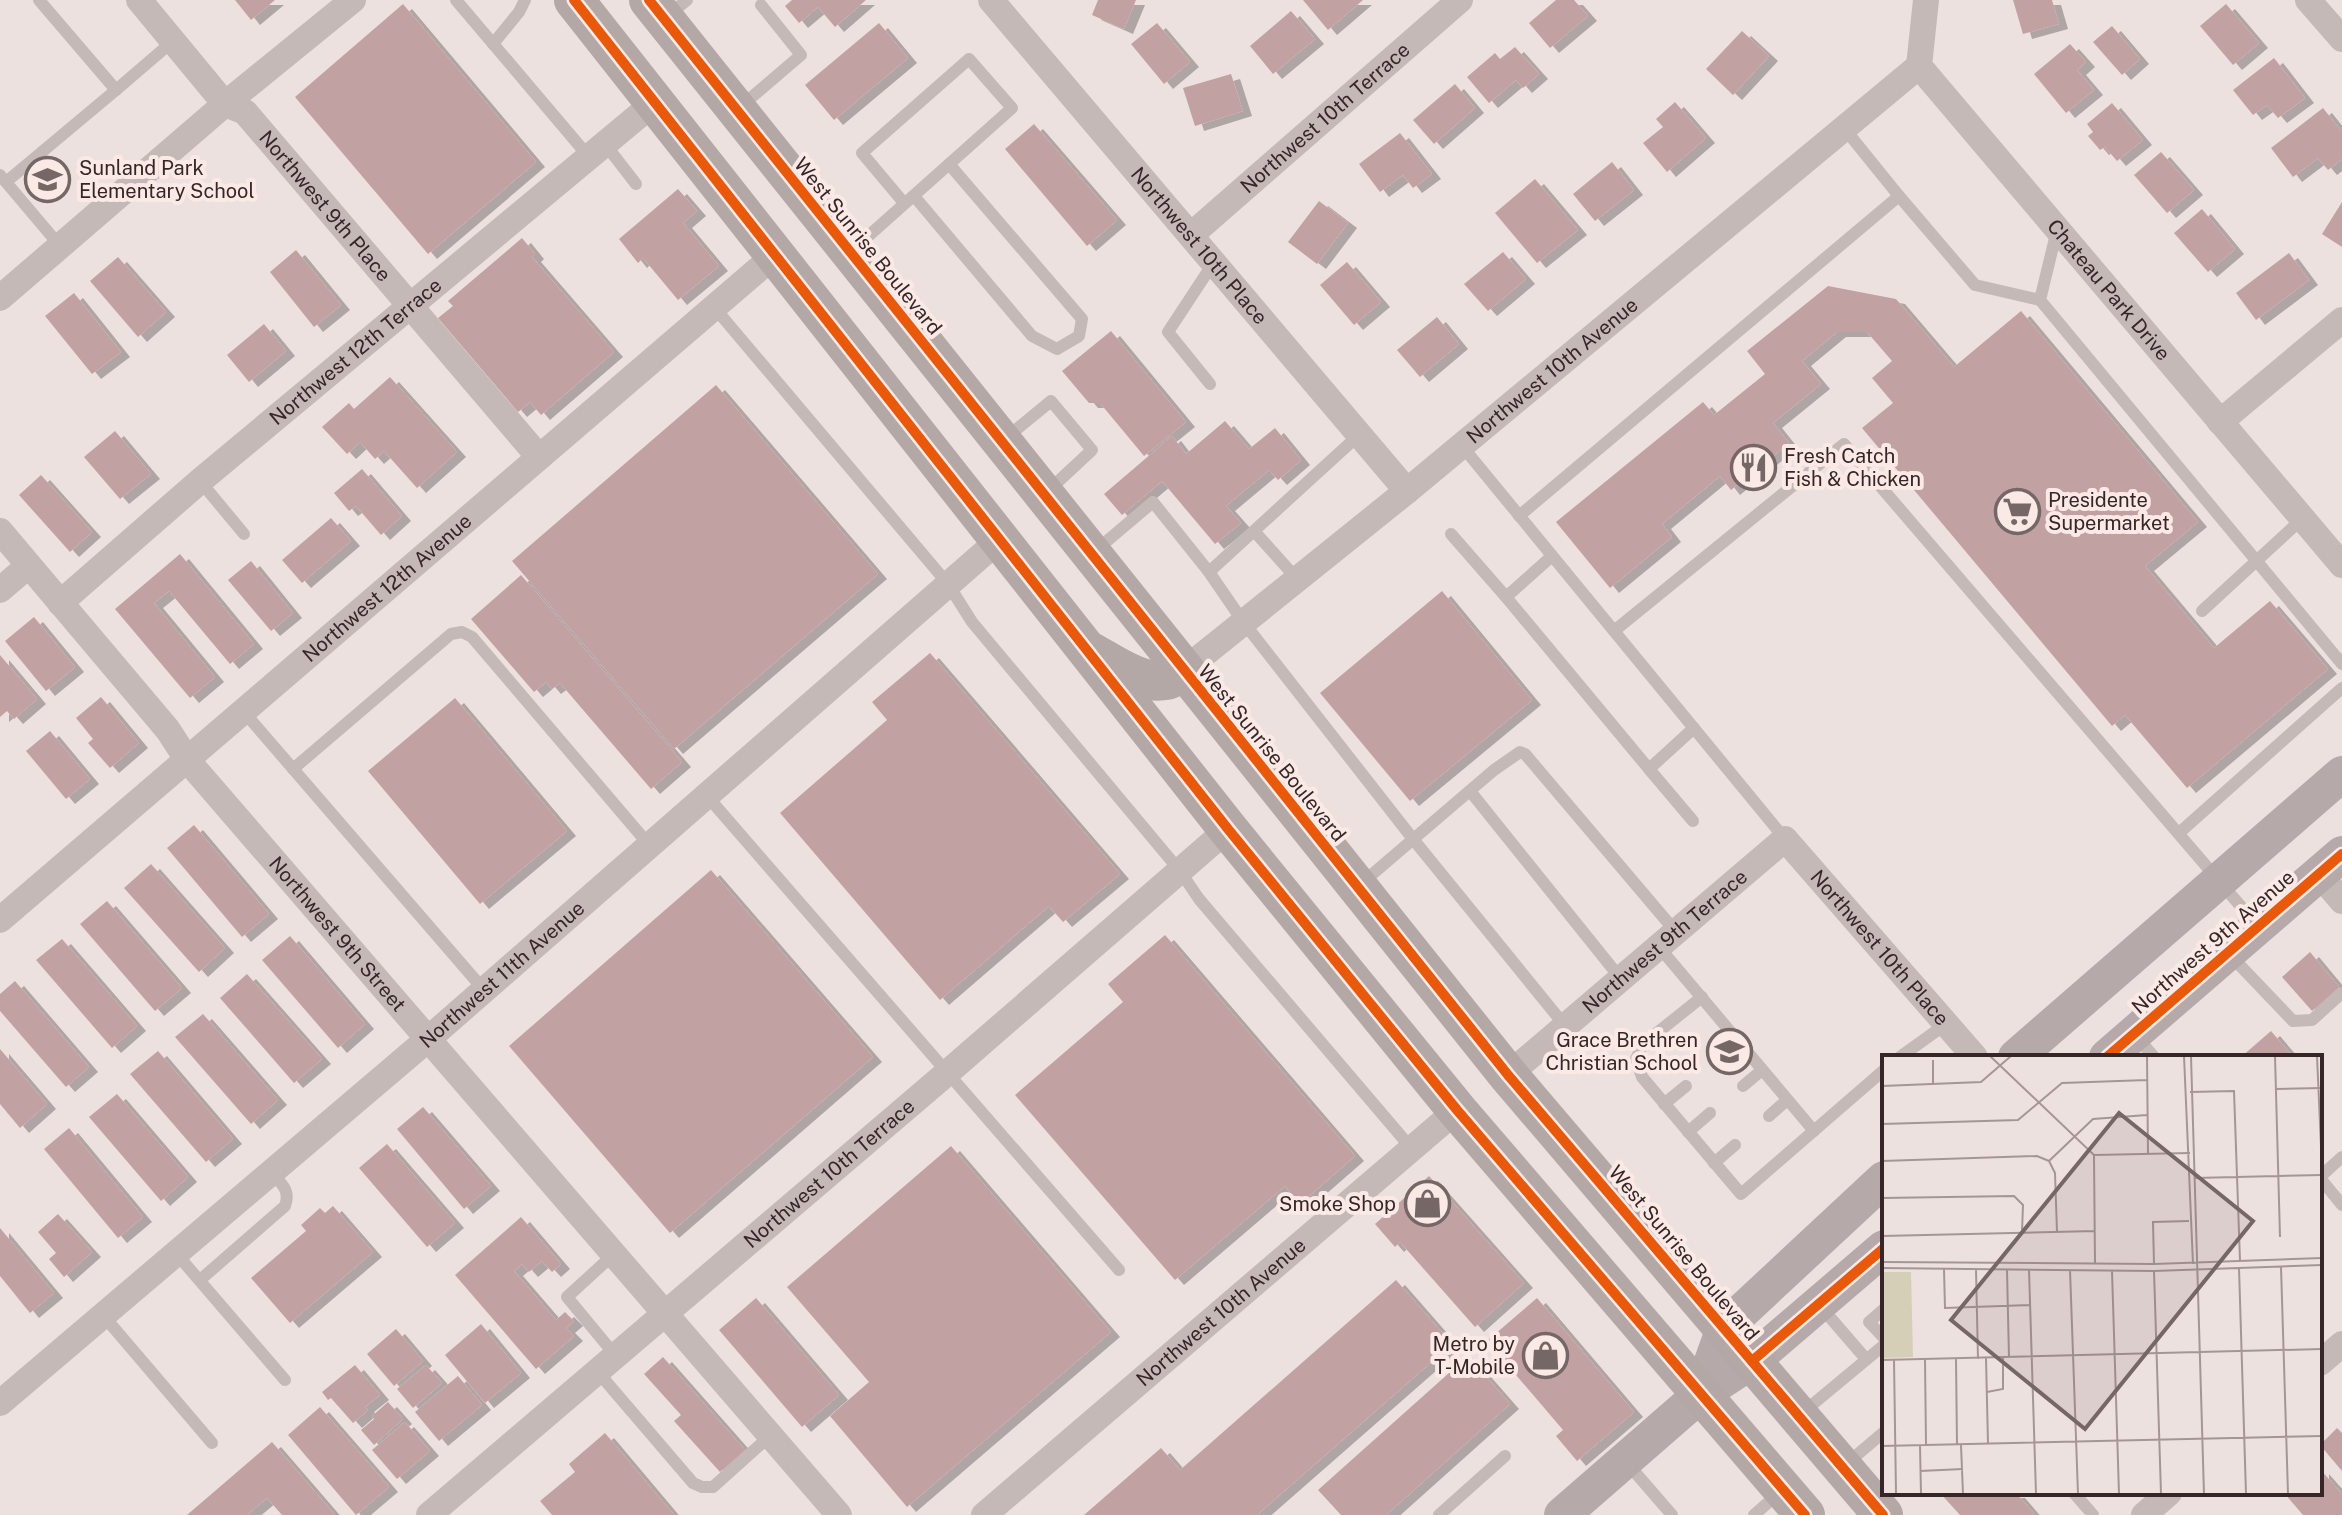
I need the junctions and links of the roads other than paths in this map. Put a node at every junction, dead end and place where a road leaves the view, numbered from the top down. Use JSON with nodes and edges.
{"nodes":[{"id":1,"x":39,"y":0,"type":"edge"},
{"id":2,"x":139,"y":0,"type":"edge"},
{"id":3,"x":353,"y":0,"type":"edge"},
{"id":4,"x":456,"y":0,"type":"edge"},
{"id":5,"x":525,"y":0,"type":"edge"},
{"id":6,"x":574,"y":0,"type":"edge"},
{"id":7,"x":992,"y":0,"type":"edge"},
{"id":8,"x":1460,"y":0,"type":"edge"},
{"id":9,"x":1926,"y":0,"type":"edge"},
{"id":10,"x":2308,"y":0,"type":"edge"},
{"id":11,"x":761,"y":5,"type":"dead end"},
{"id":12,"x":667,"y":6,"type":"edge"},
{"id":13,"x":2342,"y":39,"type":"edge"},
{"id":14,"x":173,"y":41,"type":"junction"},
{"id":15,"x":493,"y":44,"type":"junction"},
{"id":16,"x":1919,"y":66,"type":"junction"},
{"id":17,"x":116,"y":90,"type":"junction"},
{"id":18,"x":655,"y":102,"type":"junction"},
{"id":19,"x":225,"y":104,"type":"junction"},
{"id":20,"x":737,"y":110,"type":"junction"},
{"id":21,"x":1844,"y":128,"type":"junction"},
{"id":22,"x":597,"y":151,"type":"junction"},
{"id":23,"x":949,"y":164,"type":"junction"},
{"id":24,"x":3,"y":179,"type":"edge"},
{"id":25,"x":636,"y":184,"type":"dead end"},
{"id":26,"x":1899,"y":196,"type":"junction"},
{"id":27,"x":909,"y":200,"type":"junction"},
{"id":28,"x":2057,"y":230,"type":"junction"},
{"id":29,"x":1191,"y":235,"type":"junction"},
{"id":30,"x":60,"y":246,"type":"junction"},
{"id":31,"x":850,"y":252,"type":"junction"},
{"id":32,"x":775,"y":255,"type":"junction"},
{"id":33,"x":1214,"y":262,"type":"junction"},
{"id":34,"x":0,"y":298,"type":"edge"},
{"id":35,"x":2040,"y":300,"type":"junction"},
{"id":36,"x":714,"y":307,"type":"junction"},
{"id":37,"x":410,"y":308,"type":"junction"},
{"id":38,"x":2342,"y":320,"type":"edge"},
{"id":39,"x":1210,"y":384,"type":"dead end"},
{"id":40,"x":2220,"y":422,"type":"junction"},
{"id":41,"x":1360,"y":434,"type":"junction"},
{"id":42,"x":1001,"y":442,"type":"junction"},
{"id":43,"x":1462,"y":446,"type":"junction"},
{"id":44,"x":539,"y":457,"type":"junction"},
{"id":45,"x":200,"y":481,"type":"junction"},
{"id":46,"x":1407,"y":491,"type":"junction"},
{"id":47,"x":1043,"y":495,"type":"junction"},
{"id":48,"x":1519,"y":516,"type":"junction"},
{"id":49,"x":2302,"y":519,"type":"junction"},
{"id":50,"x":0,"y":531,"type":"edge"},
{"id":51,"x":1254,"y":531,"type":"junction"},
{"id":52,"x":244,"y":534,"type":"dead end"},
{"id":53,"x":1451,"y":534,"type":"dead end"},
{"id":54,"x":999,"y":540,"type":"junction"},
{"id":55,"x":1091,"y":554,"type":"junction"},
{"id":56,"x":1552,"y":556,"type":"junction"},
{"id":57,"x":2257,"y":561,"type":"junction"},
{"id":58,"x":2342,"y":565,"type":"edge"},
{"id":59,"x":28,"y":566,"type":"junction"},
{"id":60,"x":1209,"y":572,"type":"junction"},
{"id":61,"x":1297,"y":579,"type":"junction"},
{"id":62,"x":948,"y":584,"type":"junction"},
{"id":63,"x":0,"y":590,"type":"edge"},
{"id":64,"x":1506,"y":597,"type":"junction"},
{"id":65,"x":60,"y":603,"type":"junction"},
{"id":66,"x":2202,"y":611,"type":"dead end"},
{"id":67,"x":1244,"y":623,"type":"junction"},
{"id":68,"x":1614,"y":631,"type":"junction"},
{"id":69,"x":1083,"y":647,"type":"junction"},
{"id":70,"x":2342,"y":664,"type":"edge"},
{"id":71,"x":1183,"y":671,"type":"junction"},
{"id":72,"x":2342,"y":688,"type":"edge"},
{"id":73,"x":244,"y":712,"type":"junction"},
{"id":74,"x":1694,"y":728,"type":"junction"},
{"id":75,"x":188,"y":761,"type":"junction"},
{"id":76,"x":293,"y":769,"type":"junction"},
{"id":77,"x":1649,"y":769,"type":"junction"},
{"id":78,"x":2342,"y":774,"type":"edge"},
{"id":79,"x":1470,"y":791,"type":"junction"},
{"id":80,"x":707,"y":796,"type":"junction"},
{"id":81,"x":1693,"y":821,"type":"dead end"},
{"id":82,"x":1228,"y":829,"type":"junction"},
{"id":83,"x":2179,"y":833,"type":"junction"},
{"id":84,"x":1413,"y":839,"type":"junction"},
{"id":85,"x":1785,"y":839,"type":"junction"},
{"id":86,"x":650,"y":846,"type":"junction"},
{"id":87,"x":1180,"y":871,"type":"junction"},
{"id":88,"x":2334,"y":876,"type":"edge"},
{"id":89,"x":2220,"y":880,"type":"junction"},
{"id":90,"x":1357,"y":887,"type":"junction"},
{"id":91,"x":0,"y":920,"type":"edge"},
{"id":92,"x":2258,"y":926,"type":"junction"},
{"id":93,"x":1668,"y":939,"type":"junction"},
{"id":94,"x":2227,"y":953,"type":"junction"},
{"id":95,"x":1621,"y":979,"type":"junction"},
{"id":96,"x":484,"y":990,"type":"junction"},
{"id":97,"x":2342,"y":993,"type":"edge"},
{"id":98,"x":1702,"y":997,"type":"junction"},
{"id":99,"x":1946,"y":1024,"type":"junction"},
{"id":100,"x":1566,"y":1027,"type":"junction"},
{"id":101,"x":427,"y":1040,"type":"junction"},
{"id":102,"x":1739,"y":1042,"type":"junction"},
{"id":103,"x":2144,"y":1045,"type":"edge"},
{"id":104,"x":1903,"y":1055,"type":"edge"},
{"id":105,"x":1973,"y":1055,"type":"edge"},
{"id":106,"x":2018,"y":1055,"type":"edge"},
{"id":107,"x":2113,"y":1055,"type":"edge"},
{"id":108,"x":1718,"y":1059,"type":"dead end"},
{"id":109,"x":1762,"y":1070,"type":"junction"},
{"id":110,"x":1882,"y":1072,"type":"edge"},
{"id":111,"x":947,"y":1073,"type":"junction"},
{"id":112,"x":1508,"y":1075,"type":"junction"},
{"id":113,"x":1686,"y":1086,"type":"dead end"},
{"id":114,"x":1743,"y":1086,"type":"dead end"},
{"id":115,"x":1787,"y":1100,"type":"junction"},
{"id":116,"x":1664,"y":1104,"type":"junction"},
{"id":117,"x":1457,"y":1110,"type":"junction"},
{"id":118,"x":1710,"y":1113,"type":"dead end"},
{"id":119,"x":1769,"y":1116,"type":"dead end"},
{"id":120,"x":1814,"y":1131,"type":"junction"},
{"id":121,"x":1688,"y":1132,"type":"junction"},
{"id":122,"x":1735,"y":1145,"type":"dead end"},
{"id":123,"x":1412,"y":1149,"type":"junction"},
{"id":124,"x":2342,"y":1157,"type":"edge"},
{"id":125,"x":1714,"y":1163,"type":"junction"},
{"id":126,"x":270,"y":1171,"type":"junction"},
{"id":127,"x":2322,"y":1175,"type":"edge"},
{"id":128,"x":2322,"y":1180,"type":"edge"},
{"id":129,"x":1878,"y":1189,"type":"edge"},
{"id":130,"x":2342,"y":1205,"type":"edge"},
{"id":131,"x":1882,"y":1250,"type":"edge"},
{"id":132,"x":175,"y":1252,"type":"junction"},
{"id":133,"x":614,"y":1254,"type":"junction"},
{"id":134,"x":1119,"y":1270,"type":"dead end"},
{"id":135,"x":200,"y":1280,"type":"junction"},
{"id":136,"x":1818,"y":1304,"type":"junction"},
{"id":137,"x":1882,"y":1311,"type":"edge"},
{"id":138,"x":665,"y":1312,"type":"junction"},
{"id":139,"x":102,"y":1314,"type":"junction"},
{"id":140,"x":1724,"y":1328,"type":"junction"},
{"id":141,"x":1882,"y":1336,"type":"edge"},
{"id":142,"x":2342,"y":1344,"type":"edge"},
{"id":143,"x":1882,"y":1347,"type":"edge"},
{"id":144,"x":1866,"y":1359,"type":"junction"},
{"id":145,"x":1752,"y":1361,"type":"junction"},
{"id":146,"x":2322,"y":1361,"type":"edge"},
{"id":147,"x":606,"y":1363,"type":"junction"},
{"id":148,"x":285,"y":1380,"type":"dead end"},
{"id":149,"x":1700,"y":1395,"type":"junction"},
{"id":150,"x":0,"y":1403,"type":"edge"},
{"id":151,"x":1799,"y":1416,"type":"junction"},
{"id":152,"x":1882,"y":1434,"type":"edge"},
{"id":153,"x":771,"y":1435,"type":"junction"},
{"id":154,"x":212,"y":1443,"type":"dead end"},
{"id":155,"x":1505,"y":1456,"type":"dead end"},
{"id":156,"x":1625,"y":1460,"type":"junction"},
{"id":157,"x":1843,"y":1467,"type":"junction"},
{"id":158,"x":2076,"y":1495,"type":"edge"},
{"id":159,"x":2167,"y":1495,"type":"edge"},
{"id":160,"x":1781,"y":1507,"type":"edge"},
{"id":161,"x":1664,"y":1512,"type":"edge"},
{"id":162,"x":429,"y":1515,"type":"edge"},
{"id":163,"x":839,"y":1515,"type":"edge"},
{"id":164,"x":984,"y":1515,"type":"edge"},
{"id":165,"x":1439,"y":1515,"type":"edge"},
{"id":166,"x":1562,"y":1515,"type":"edge"},
{"id":167,"x":1883,"y":1515,"type":"edge"},
{"id":168,"x":2093,"y":1515,"type":"edge"},
{"id":169,"x":2144,"y":1515,"type":"edge"}],
"edges":[{"from":1,"to":17,"type":"lane"},
{"from":2,"to":14,"type":"street","name":"Northwest 9th Place"},
{"from":3,"to":19,"type":"street"},
{"from":4,"to":15,"type":"lane"},
{"from":5,"to":15,"type":"lane"},
{"from":6,"to":18,"type":"main road"},
{"from":7,"to":29,"type":"street","name":"Northwest 10th Place"},
{"from":8,"to":29,"type":"street","name":"Northwest 10th Terrace"},
{"from":9,"to":16,"type":"street"},
{"from":10,"to":13,"type":"street"},
{"from":11,"to":20,"type":"lane"},
{"from":12,"to":20,"type":"main road","name":"West Sunrise Boulevard"},
{"from":14,"to":17,"type":"lane"},
{"from":14,"to":19,"type":"street","name":"Northwest 9th Place"},
{"from":15,"to":22,"type":"lane"},
{"from":16,"to":21,"type":"street","name":"Northwest 10th Avenue"},
{"from":16,"to":28,"type":"street","name":"Chateau Park Drive"},
{"from":17,"to":24,"type":"lane"},
{"from":18,"to":22,"type":"street","name":"Northwest 12th Terrace"},
{"from":18,"to":32,"type":"main road"},
{"from":19,"to":30,"type":"street"},
{"from":19,"to":37,"type":"street","name":"Northwest 9th Place"},
{"from":20,"to":31,"type":"main road","name":"West Sunrise Boulevard"},
{"from":21,"to":26,"type":"lane"},
{"from":21,"to":43,"type":"street","name":"Northwest 10th Avenue"},
{"from":22,"to":25,"type":"lane"},
{"from":22,"to":37,"type":"street","name":"Northwest 12th Terrace"},
{"from":23,"to":27,"type":"lane"},
{"from":23,"to":27,"type":"lane"},
{"from":23,"to":27,"type":"lane"},
{"from":24,"to":30,"type":"lane"},
{"from":26,"to":35,"type":"lane"},
{"from":26,"to":48,"type":"lane"},
{"from":27,"to":31,"type":"lane"},
{"from":28,"to":35,"type":"lane"},
{"from":28,"to":40,"type":"street","name":"Chateau Park Drive"},
{"from":29,"to":33,"type":"street","name":"Northwest 10th Place"},
{"from":30,"to":34,"type":"street"},
{"from":31,"to":42,"type":"main road","name":"West Sunrise Boulevard"},
{"from":32,"to":36,"type":"street","name":"Northwest 12th Avenue"},
{"from":32,"to":54,"type":"main road"},
{"from":33,"to":39,"type":"lane"},
{"from":33,"to":41,"type":"street","name":"Northwest 10th Place"},
{"from":35,"to":57,"type":"lane"},
{"from":36,"to":44,"type":"street","name":"Northwest 12th Avenue"},
{"from":36,"to":62,"type":"lane"},
{"from":37,"to":44,"type":"street","name":"Northwest 9th Place"},
{"from":37,"to":45,"type":"street","name":"Northwest 12th Terrace"},
{"from":38,"to":40,"type":"street"},
{"from":40,"to":49,"type":"street","name":"Chateau Park Drive"},
{"from":41,"to":46,"type":"street","name":"Northwest 10th Place"},
{"from":41,"to":51,"type":"lane"},
{"from":42,"to":47,"type":"main road","name":"West Sunrise Boulevard"},
{"from":42,"to":47,"type":"lane"},
{"from":43,"to":46,"type":"street","name":"Northwest 10th Avenue"},
{"from":43,"to":48,"type":"lane"},
{"from":44,"to":73,"type":"street","name":"Northwest 12th Avenue"},
{"from":45,"to":52,"type":"lane"},
{"from":45,"to":65,"type":"street","name":"Northwest 12th Terrace"},
{"from":46,"to":61,"type":"street","name":"Northwest 10th Avenue"},
{"from":47,"to":55,"type":"main road","name":"West Sunrise Boulevard"},
{"from":48,"to":56,"type":"lane"},
{"from":49,"to":57,"type":"lane"},
{"from":49,"to":58,"type":"street","name":"Chateau Park Drive"},
{"from":50,"to":59,"type":"street","name":"Northwest 9th Street"},
{"from":51,"to":60,"type":"lane"},
{"from":51,"to":61,"type":"lane"},
{"from":53,"to":64,"type":"lane"},
{"from":54,"to":62,"type":"street","name":"Northwest 11th Avenue"},
{"from":54,"to":69,"type":"main road"},
{"from":55,"to":60,"type":"lane"},
{"from":55,"to":71,"type":"main road","name":"West Sunrise Boulevard"},
{"from":56,"to":64,"type":"lane"},
{"from":56,"to":68,"type":"lane"},
{"from":57,"to":66,"type":"lane"},
{"from":57,"to":70,"type":"lane"},
{"from":59,"to":63,"type":"street"},
{"from":59,"to":65,"type":"street","name":"Northwest 9th Street"},
{"from":60,"to":67,"type":"lane"},
{"from":61,"to":67,"type":"street","name":"Northwest 10th Avenue"},
{"from":62,"to":80,"type":"street","name":"Northwest 11th Avenue"},
{"from":62,"to":87,"type":"lane"},
{"from":64,"to":77,"type":"lane"},
{"from":65,"to":75,"type":"street","name":"Northwest 9th Street"},
{"from":67,"to":71,"type":"street","name":"Northwest 10th Avenue"},
{"from":67,"to":84,"type":"lane"},
{"from":68,"to":74,"type":"lane"},
{"from":68,"to":83,"type":"lane"},
{"from":69,"to":71,"type":"main road"},
{"from":69,"to":82,"type":"main road"},
{"from":71,"to":90,"type":"main road","name":"West Sunrise Boulevard"},
{"from":72,"to":83,"type":"lane"},
{"from":73,"to":75,"type":"street","name":"Northwest 12th Avenue"},
{"from":73,"to":76,"type":"lane"},
{"from":74,"to":77,"type":"lane"},
{"from":74,"to":85,"type":"lane"},
{"from":75,"to":91,"type":"street","name":"Northwest 12th Avenue"},
{"from":75,"to":101,"type":"street","name":"Northwest 9th Street"},
{"from":76,"to":86,"type":"lane"},
{"from":76,"to":96,"type":"lane"},
{"from":77,"to":81,"type":"lane"},
{"from":78,"to":89,"type":"main road"},
{"from":79,"to":84,"type":"lane"},
{"from":79,"to":93,"type":"lane"},
{"from":79,"to":95,"type":"lane"},
{"from":80,"to":86,"type":"street","name":"Northwest 11th Avenue"},
{"from":80,"to":111,"type":"lane"},
{"from":82,"to":87,"type":"street","name":"Northwest 10th Terrace"},
{"from":82,"to":117,"type":"main road"},
{"from":83,"to":89,"type":"lane"},
{"from":84,"to":90,"type":"lane"},
{"from":84,"to":100,"type":"lane"},
{"from":85,"to":93,"type":"street","name":"Northwest 9th Terrace"},
{"from":85,"to":99,"type":"street","name":"Northwest 10th Place"},
{"from":86,"to":96,"type":"street","name":"Northwest 11th Avenue"},
{"from":87,"to":111,"type":"street","name":"Northwest 10th Terrace"},
{"from":87,"to":123,"type":"lane"},
{"from":88,"to":92,"type":"main road","name":"Northwest 9th Avenue"},
{"from":89,"to":92,"type":"lane"},
{"from":89,"to":106,"type":"main road"},
{"from":90,"to":112,"type":"main road","name":"West Sunrise Boulevard"},
{"from":92,"to":94,"type":"main road","name":"Northwest 9th Avenue"},
{"from":93,"to":95,"type":"street","name":"Northwest 9th Terrace"},
{"from":93,"to":98,"type":"lane"},
{"from":94,"to":97,"type":"lane"},
{"from":94,"to":103,"type":"main road","name":"Northwest 9th Avenue"},
{"from":95,"to":100,"type":"street","name":"Northwest 9th Terrace"},
{"from":96,"to":101,"type":"street","name":"Northwest 11th Avenue"},
{"from":98,"to":102,"type":"lane"},
{"from":98,"to":116,"type":"lane"},
{"from":99,"to":104,"type":"lane"},
{"from":99,"to":105,"type":"street","name":"Northwest 10th Place"},
{"from":100,"to":112,"type":"street","name":"Northwest 9th Terrace"},
{"from":101,"to":126,"type":"street","name":"Northwest 11th Avenue"},
{"from":101,"to":133,"type":"street","name":"Northwest 9th Street"},
{"from":102,"to":108,"type":"lane"},
{"from":102,"to":109,"type":"lane"},
{"from":103,"to":107,"type":"main road","name":"Northwest 9th Avenue"},
{"from":109,"to":114,"type":"lane"},
{"from":109,"to":115,"type":"lane"},
{"from":110,"to":120,"type":"lane"},
{"from":111,"to":134,"type":"lane"},
{"from":111,"to":138,"type":"street","name":"Northwest 10th Terrace"},
{"from":112,"to":140,"type":"main road","name":"West Sunrise Boulevard"},
{"from":113,"to":116,"type":"lane"},
{"from":115,"to":119,"type":"lane"},
{"from":115,"to":120,"type":"lane"},
{"from":116,"to":121,"type":"lane"},
{"from":117,"to":123,"type":"street","name":"Northwest 10th Avenue"},
{"from":117,"to":149,"type":"main road"},
{"from":118,"to":121,"type":"lane"},
{"from":120,"to":125,"type":"lane"},
{"from":121,"to":125,"type":"lane"},
{"from":122,"to":125,"type":"lane"},
{"from":123,"to":164,"type":"street","name":"Northwest 10th Avenue"},
{"from":124,"to":127,"type":"lane"},
{"from":126,"to":132,"type":"street","name":"Northwest 11th Avenue"},
{"from":126,"to":135,"type":"lane"},
{"from":128,"to":130,"type":"lane"},
{"from":129,"to":140,"type":"main road"},
{"from":131,"to":136,"type":"main road"},
{"from":132,"to":135,"type":"lane"},
{"from":132,"to":139,"type":"street","name":"Northwest 11th Avenue"},
{"from":133,"to":138,"type":"street","name":"Northwest 9th Street"},
{"from":133,"to":147,"type":"lane"},
{"from":135,"to":148,"type":"lane"},
{"from":136,"to":144,"type":"lane"},
{"from":136,"to":145,"type":"main road"},
{"from":137,"to":141,"type":"lane"},
{"from":138,"to":147,"type":"street","name":"Northwest 10th Terrace"},
{"from":138,"to":153,"type":"street","name":"Northwest 9th Street"},
{"from":139,"to":150,"type":"street","name":"Northwest 11th Avenue"},
{"from":139,"to":154,"type":"lane"},
{"from":140,"to":145,"type":"main road","name":"West Sunrise Boulevard"},
{"from":140,"to":149,"type":"main road"},
{"from":142,"to":146,"type":"street"},
{"from":143,"to":144,"type":"lane"},
{"from":144,"to":151,"type":"lane"},
{"from":145,"to":149,"type":"main road"},
{"from":145,"to":151,"type":"main road","name":"West Sunrise Boulevard"},
{"from":147,"to":153,"type":"lane"},
{"from":147,"to":162,"type":"street","name":"Northwest 10th Terrace"},
{"from":149,"to":156,"type":"main road"},
{"from":149,"to":160,"type":"main road"},
{"from":151,"to":157,"type":"main road","name":"West Sunrise Boulevard"},
{"from":152,"to":157,"type":"lane"},
{"from":153,"to":163,"type":"street","name":"Northwest 9th Street"},
{"from":155,"to":165,"type":"lane"},
{"from":156,"to":161,"type":"lane"},
{"from":156,"to":166,"type":"main road"},
{"from":157,"to":167,"type":"main road","name":"West Sunrise Boulevard"},
{"from":158,"to":168,"type":"lane"},
{"from":159,"to":169,"type":"street"}]}
